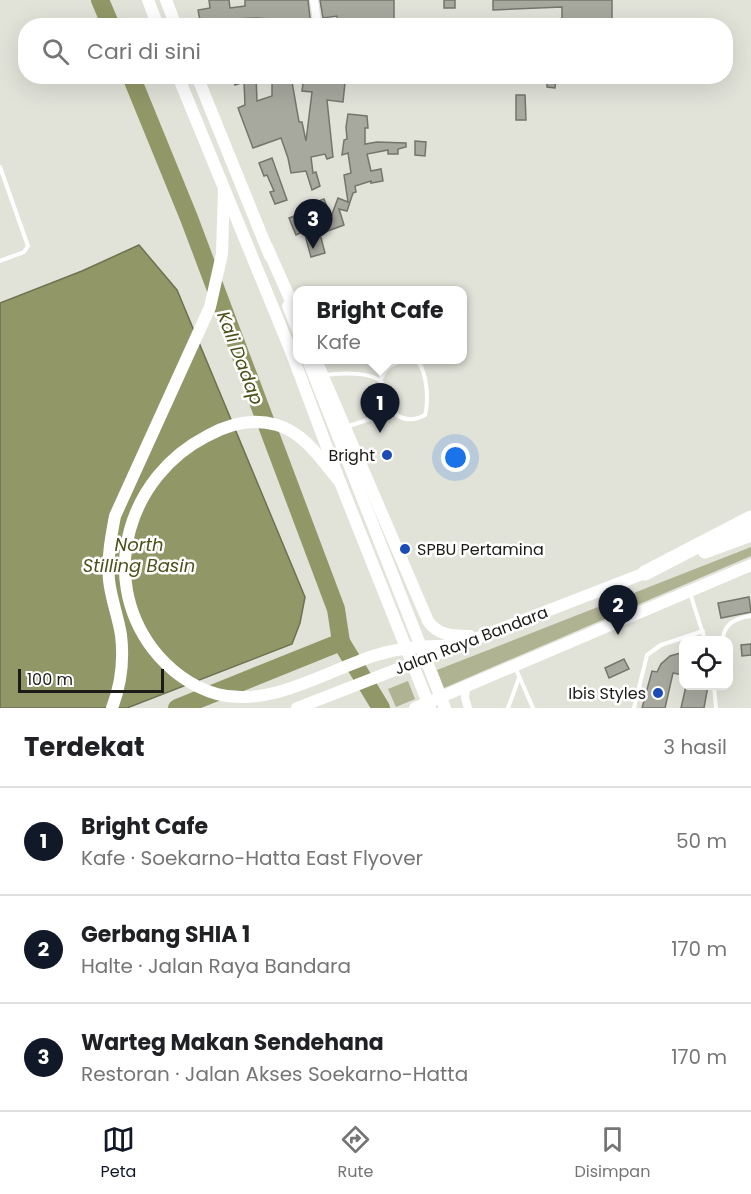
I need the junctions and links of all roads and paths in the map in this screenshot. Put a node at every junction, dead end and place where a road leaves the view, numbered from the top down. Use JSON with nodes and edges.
{"nodes":[{"id":1,"x":148,"y":0,"type":"edge"},
{"id":2,"x":166,"y":0,"type":"edge"},
{"id":3,"x":314,"y":0,"type":"edge"},
{"id":4,"x":155,"y":18,"type":"edge"},
{"id":5,"x":173,"y":18,"type":"edge"},
{"id":6,"x":316,"y":18,"type":"edge"},
{"id":7,"x":181,"y":84,"type":"edge"},
{"id":8,"x":200,"y":84,"type":"edge"},
{"id":9,"x":0,"y":167,"type":"edge"},
{"id":10,"x":224,"y":190,"type":"junction"},
{"id":11,"x":267,"y":248,"type":"junction"},
{"id":12,"x":0,"y":261,"type":"edge"},
{"id":13,"x":293,"y":308,"type":"edge"},
{"id":14,"x":293,"y":320,"type":"edge"},
{"id":15,"x":293,"y":358,"type":"edge"},
{"id":16,"x":295,"y":364,"type":"edge"},
{"id":17,"x":310,"y":364,"type":"edge"},
{"id":18,"x":318,"y":364,"type":"edge"},
{"id":19,"x":390,"y":364,"type":"edge"},
{"id":20,"x":419,"y":364,"type":"edge"},
{"id":21,"x":324,"y":376,"type":"junction"},
{"id":22,"x":380,"y":381,"type":"junction"},
{"id":23,"x":388,"y":406,"type":"junction"},
{"id":24,"x":346,"y":427,"type":"junction"},
{"id":25,"x":340,"y":482,"type":"junction"},
{"id":26,"x":751,"y":518,"type":"edge"},
{"id":27,"x":751,"y":534,"type":"edge"},
{"id":28,"x":751,"y":565,"type":"edge"},
{"id":29,"x":645,"y":573,"type":"junction"},
{"id":30,"x":690,"y":592,"type":"junction"},
{"id":31,"x":751,"y":616,"type":"edge"},
{"id":32,"x":703,"y":631,"type":"junction"},
{"id":33,"x":480,"y":636,"type":"junction"},
{"id":34,"x":704,"y":636,"type":"edge"},
{"id":35,"x":724,"y":636,"type":"edge"},
{"id":36,"x":454,"y":646,"type":"junction"},
{"id":37,"x":517,"y":671,"type":"junction"},
{"id":38,"x":466,"y":687,"type":"junction"},
{"id":39,"x":714,"y":690,"type":"edge"},
{"id":40,"x":112,"y":708,"type":"edge"},
{"id":41,"x":297,"y":708,"type":"edge"},
{"id":42,"x":415,"y":708,"type":"edge"},
{"id":43,"x":430,"y":708,"type":"edge"},
{"id":44,"x":445,"y":708,"type":"edge"},
{"id":45,"x":468,"y":708,"type":"edge"},
{"id":46,"x":508,"y":708,"type":"edge"},
{"id":47,"x":533,"y":708,"type":"edge"},
{"id":48,"x":634,"y":708,"type":"edge"},
{"id":49,"x":716,"y":708,"type":"edge"}],
"edges":[{"from":1,"to":4,"type":"main road"},
{"from":2,"to":5,"type":"main road"},
{"from":3,"to":6,"type":"street"},
{"from":7,"to":10,"type":"main road"},
{"from":8,"to":11,"type":"main road"},
{"from":9,"to":12,"type":"lane"},
{"from":10,"to":15,"type":"main road"},
{"from":10,"to":40,"type":"main road"},
{"from":11,"to":13,"type":"main road"},
{"from":11,"to":14,"type":"main road"},
{"from":16,"to":25,"type":"main road"},
{"from":17,"to":44,"type":"main road"},
{"from":18,"to":21,"type":"main road"},
{"from":19,"to":22,"type":"lane"},
{"from":20,"to":23,"type":"lane"},
{"from":21,"to":22,"type":"lane"},
{"from":21,"to":24,"type":"main road"},
{"from":22,"to":23,"type":"lane"},
{"from":23,"to":24,"type":"lane"},
{"from":24,"to":33,"type":"main road"},
{"from":25,"to":36,"type":"main road"},
{"from":25,"to":43,"type":"main road"},
{"from":26,"to":29,"type":"highway"},
{"from":27,"to":29,"type":"highway"},
{"from":28,"to":30,"type":"main road"},
{"from":29,"to":33,"type":"main road","name":"Jalan Raya Bandara"},
{"from":30,"to":32,"type":"lane"},
{"from":30,"to":37,"type":"main road"},
{"from":31,"to":35,"type":"lane"},
{"from":32,"to":34,"type":"lane"},
{"from":32,"to":48,"type":"lane"},
{"from":33,"to":36,"type":"main road","name":"Jalan Raya Bandara"},
{"from":36,"to":41,"type":"main road","name":"Jalan Raya Bandara"},
{"from":37,"to":38,"type":"main road"},
{"from":37,"to":46,"type":"lane"},
{"from":37,"to":47,"type":"lane"},
{"from":38,"to":42,"type":"main road"},
{"from":38,"to":45,"type":"street"},
{"from":39,"to":49,"type":"lane"}]}
